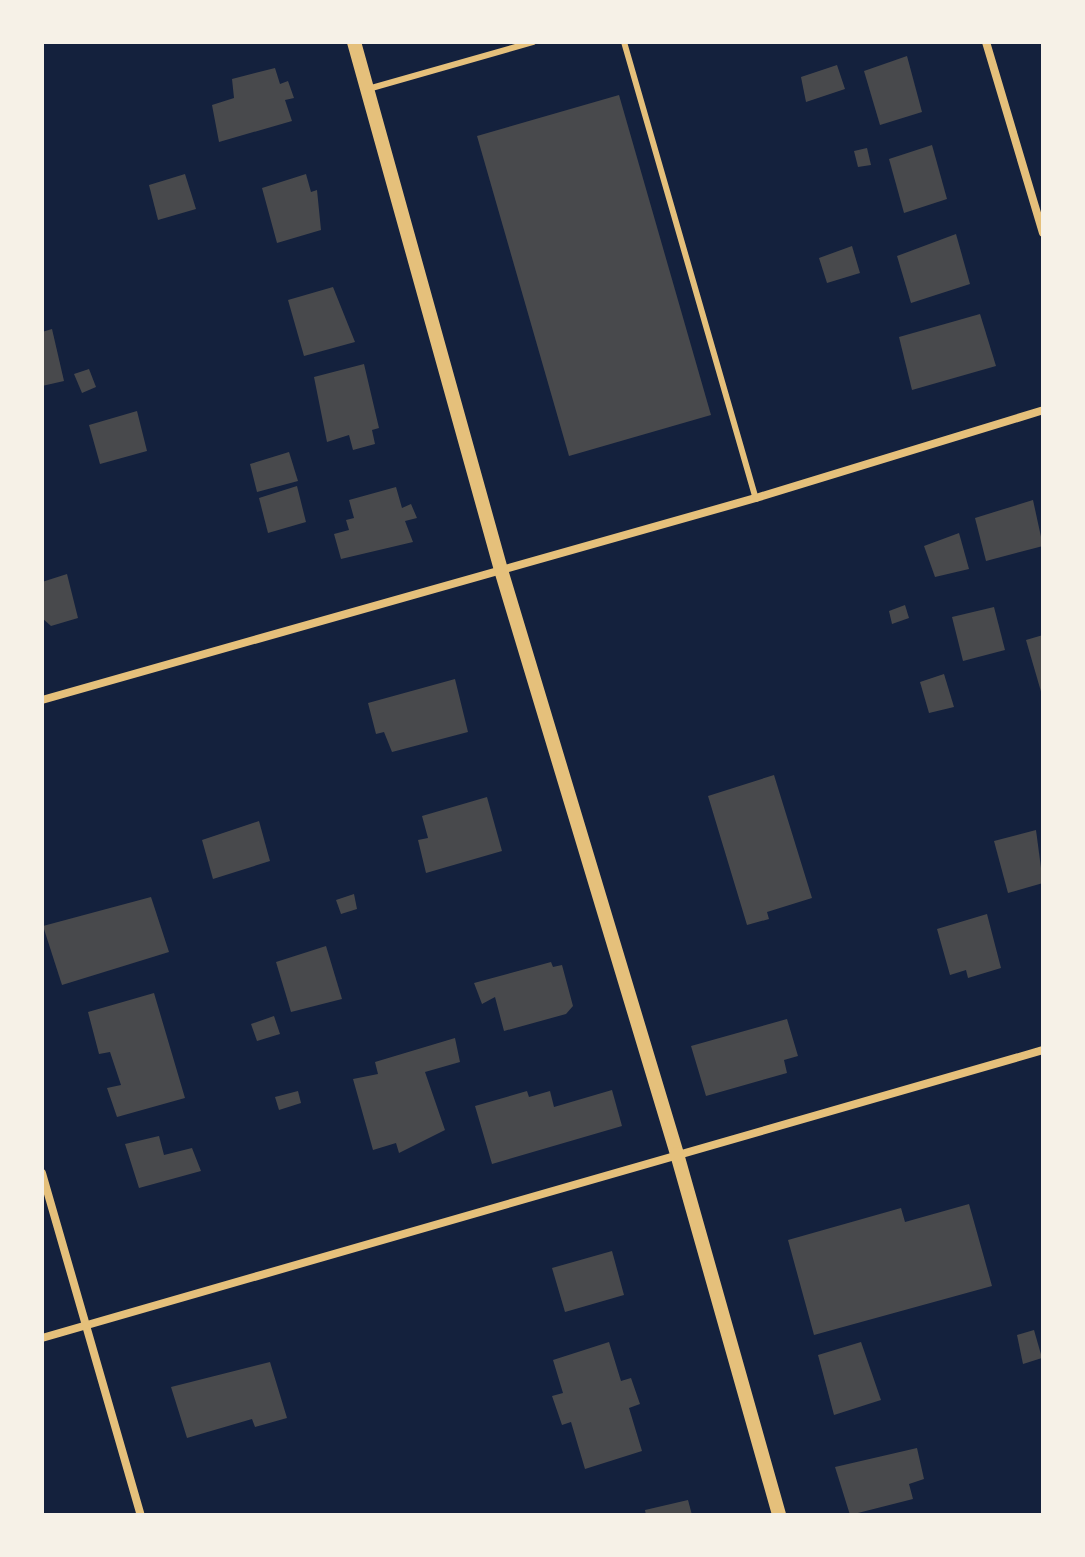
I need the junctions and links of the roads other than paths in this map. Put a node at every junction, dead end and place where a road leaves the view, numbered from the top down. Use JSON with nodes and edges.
{"nodes":[{"id":1,"x":354,"y":42,"type":"edge"},
{"id":2,"x":533,"y":42,"type":"edge"},
{"id":3,"x":624,"y":42,"type":"edge"},
{"id":4,"x":986,"y":42,"type":"edge"},
{"id":5,"x":368,"y":89,"type":"junction"},
{"id":6,"x":1043,"y":233,"type":"edge"},
{"id":7,"x":1043,"y":410,"type":"edge"},
{"id":8,"x":756,"y":498,"type":"junction"},
{"id":9,"x":501,"y":570,"type":"junction"},
{"id":10,"x":42,"y":700,"type":"edge"},
{"id":11,"x":1043,"y":1050,"type":"edge"},
{"id":12,"x":677,"y":1154,"type":"junction"},
{"id":13,"x":42,"y":1173,"type":"edge"},
{"id":14,"x":86,"y":1326,"type":"junction"},
{"id":15,"x":42,"y":1338,"type":"edge"},
{"id":16,"x":141,"y":1515,"type":"edge"},
{"id":17,"x":779,"y":1515,"type":"edge"}],
"edges":[{"from":1,"to":5,"type":"street"},
{"from":2,"to":5,"type":"lane"},
{"from":3,"to":8,"type":"lane"},
{"from":4,"to":6,"type":"street"},
{"from":5,"to":9,"type":"street"},
{"from":7,"to":8,"type":"street"},
{"from":8,"to":9,"type":"street"},
{"from":9,"to":10,"type":"street"},
{"from":9,"to":12,"type":"street"},
{"from":11,"to":12,"type":"street"},
{"from":12,"to":14,"type":"street"},
{"from":12,"to":17,"type":"street"},
{"from":13,"to":14,"type":"street"},
{"from":14,"to":15,"type":"street"},
{"from":14,"to":16,"type":"street"}]}
